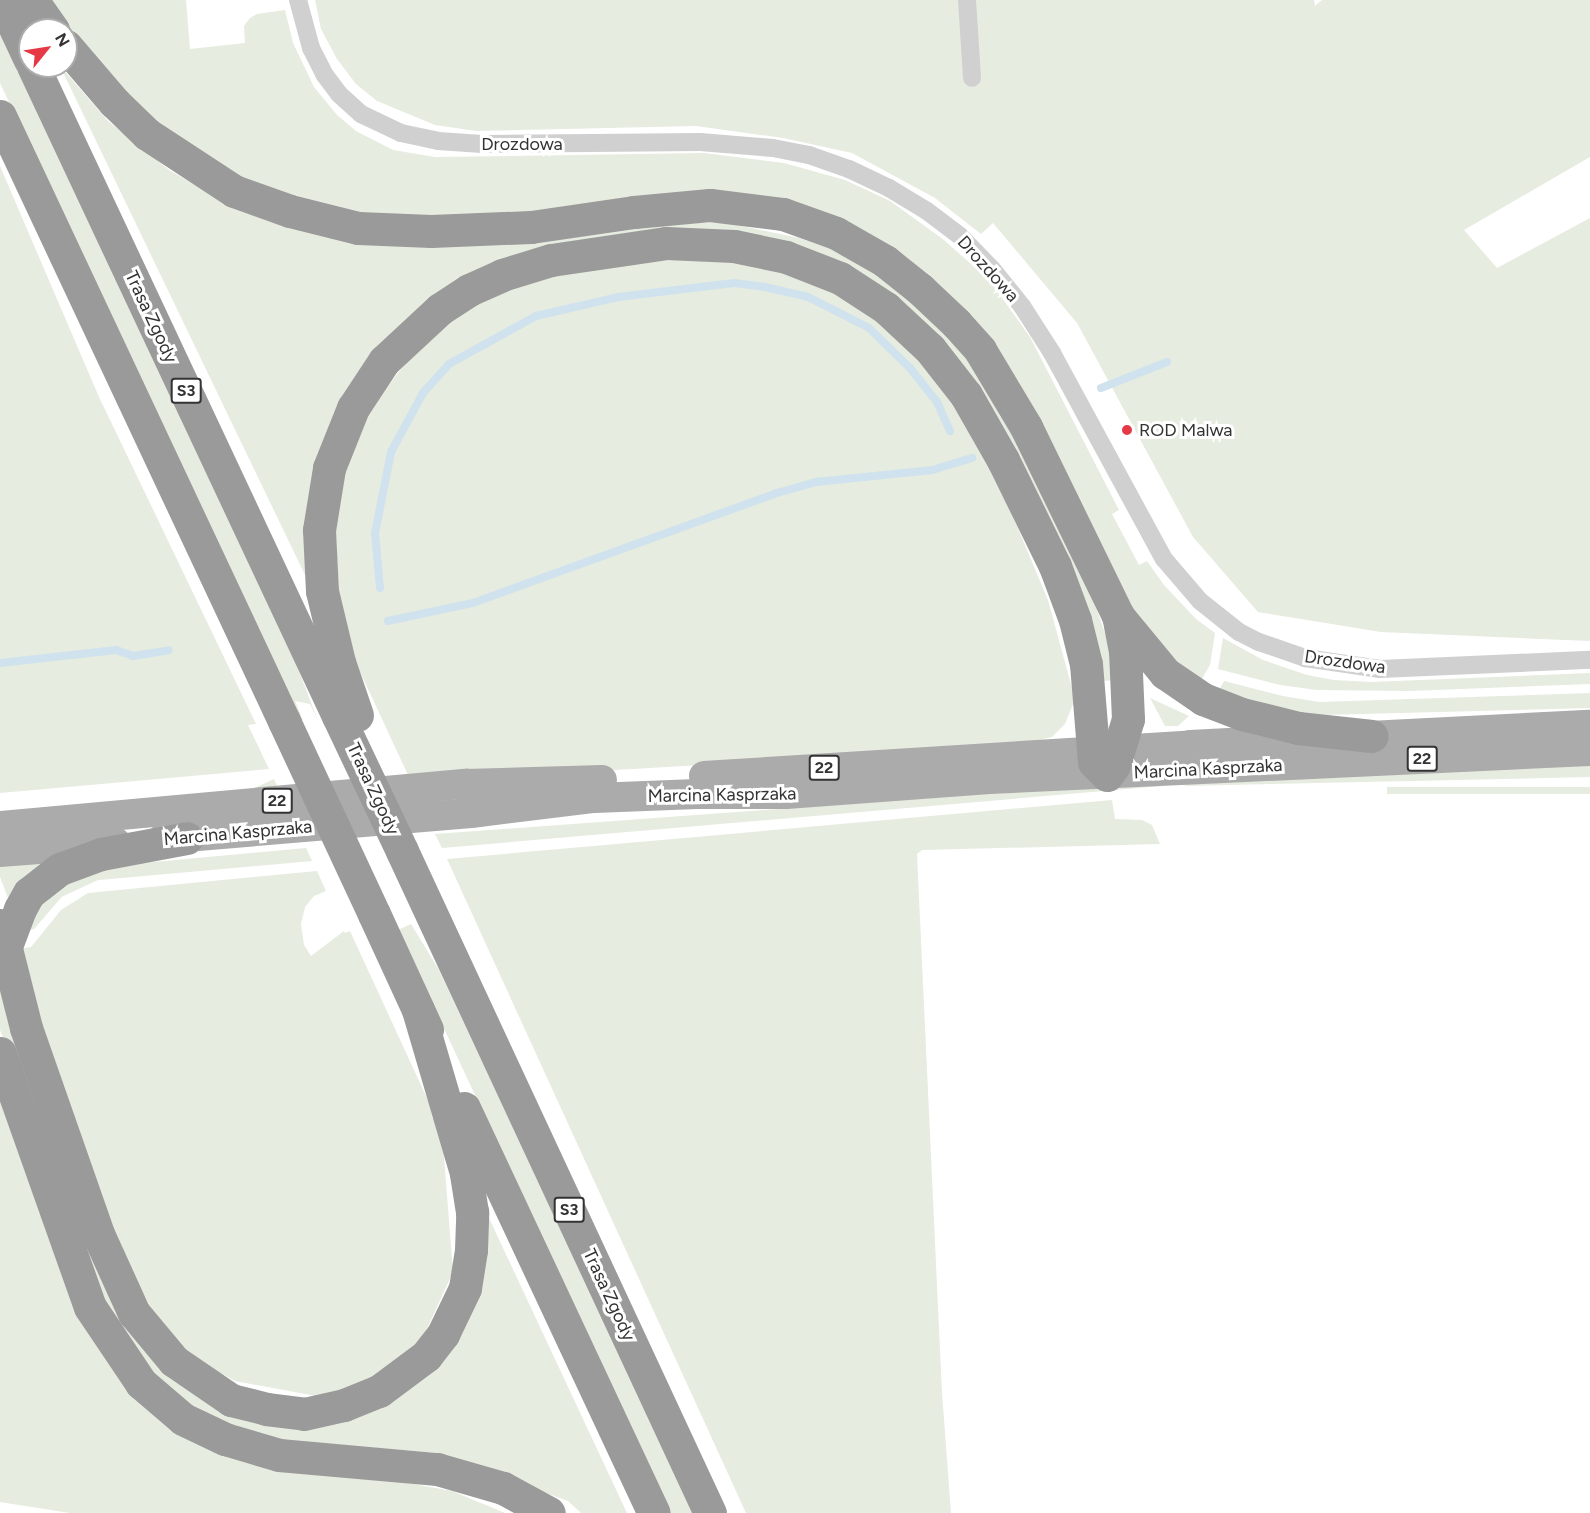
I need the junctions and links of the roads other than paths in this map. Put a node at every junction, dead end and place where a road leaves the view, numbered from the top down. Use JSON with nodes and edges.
{"nodes":[{"id":1,"x":2,"y":0,"type":"edge"},
{"id":2,"x":32,"y":0,"type":"edge"},
{"id":3,"x":297,"y":0,"type":"edge"},
{"id":4,"x":967,"y":0,"type":"edge"},
{"id":5,"x":45,"y":18,"type":"edge"},
{"id":6,"x":18,"y":34,"type":"edge"},
{"id":7,"x":78,"y":60,"type":"edge"},
{"id":8,"x":39,"y":78,"type":"edge"},
{"id":9,"x":972,"y":78,"type":"dead end"},
{"id":10,"x":0,"y":116,"type":"edge"},
{"id":11,"x":1118,"y":616,"type":"junction"},
{"id":12,"x":1590,"y":660,"type":"edge"},
{"id":13,"x":348,"y":716,"type":"junction"},
{"id":14,"x":1590,"y":725,"type":"edge"},
{"id":15,"x":1372,"y":736,"type":"junction"},
{"id":16,"x":1590,"y":751,"type":"edge"},
{"id":17,"x":1106,"y":758,"type":"junction"},
{"id":18,"x":0,"y":826,"type":"edge"},
{"id":19,"x":187,"y":837,"type":"junction"},
{"id":20,"x":0,"y":852,"type":"edge"},
{"id":21,"x":2,"y":937,"type":"edge"},
{"id":22,"x":418,"y":1010,"type":"junction"},
{"id":23,"x":0,"y":1053,"type":"edge"},
{"id":24,"x":549,"y":1513,"type":"edge"},
{"id":25,"x":654,"y":1513,"type":"edge"},
{"id":26,"x":710,"y":1513,"type":"edge"}],
"edges":[{"from":1,"to":6,"type":"highway"},
{"from":2,"to":5,"type":"highway"},
{"from":3,"to":12,"type":"street","name":"Drozdowa"},
{"from":4,"to":9,"type":"street"},
{"from":7,"to":11,"type":"highway"},
{"from":8,"to":13,"type":"highway","name":"Trasa Zgody","number":"S3"},
{"from":10,"to":22,"type":"highway","bridge":true},
{"from":11,"to":15,"type":"highway"},
{"from":11,"to":17,"type":"highway"},
{"from":13,"to":17,"type":"highway"},
{"from":13,"to":26,"type":"highway","name":"Trasa Zgody","number":"S3","bridge":true},
{"from":14,"to":15,"type":"main road","name":"Marcina Kasprzaka","number":"22"},
{"from":15,"to":17,"type":"main road","name":"Marcina Kasprzaka","number":"22"},
{"from":16,"to":17,"type":"main road","name":"Marcina Kasprzaka","number":"22"},
{"from":17,"to":18,"type":"main road","name":"Marcina Kasprzaka","number":"22"},
{"from":17,"to":19,"type":"main road","name":"Marcina Kasprzaka","number":"22"},
{"from":19,"to":20,"type":"main road","name":"Marcina Kasprzaka","number":"22"},
{"from":19,"to":21,"type":"highway"},
{"from":21,"to":22,"type":"highway"},
{"from":22,"to":25,"type":"highway"},
{"from":23,"to":24,"type":"highway"}]}
